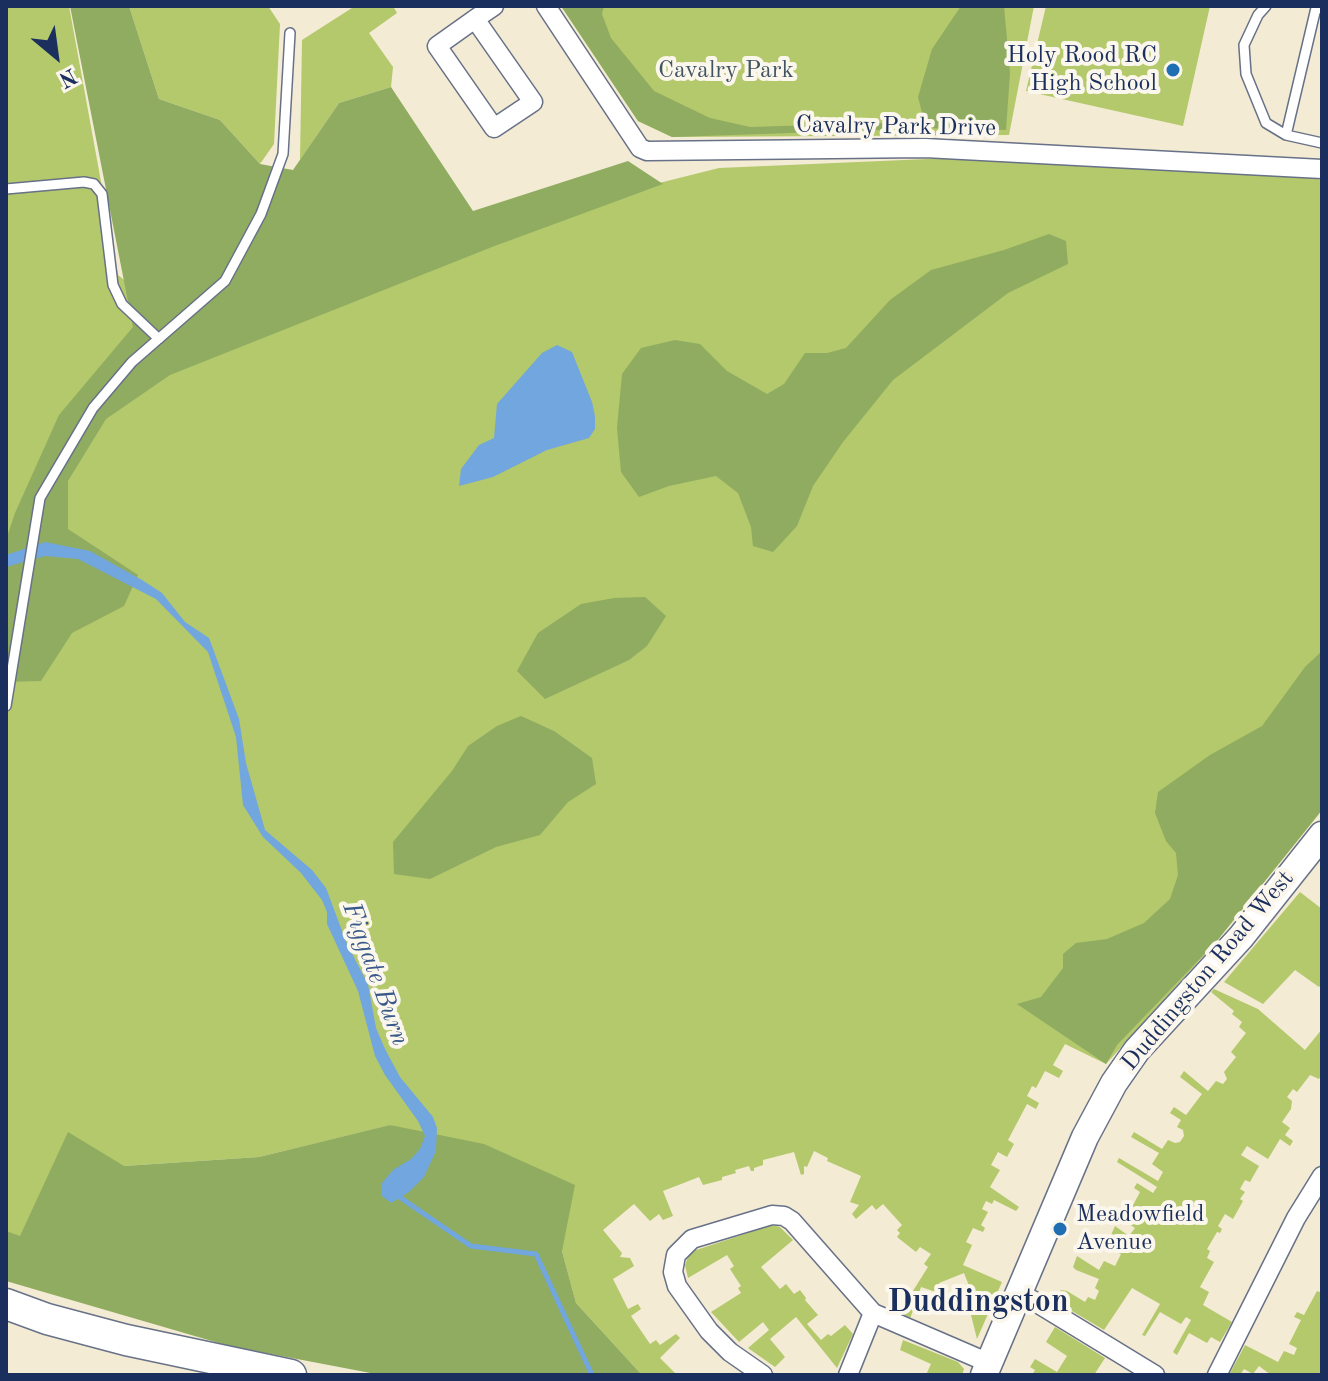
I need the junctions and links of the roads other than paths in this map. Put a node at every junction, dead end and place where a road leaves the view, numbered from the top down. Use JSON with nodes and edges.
{"nodes":[{"id":1,"x":494,"y":6,"type":"edge"},
{"id":2,"x":546,"y":6,"type":"edge"},
{"id":3,"x":1266,"y":6,"type":"edge"},
{"id":4,"x":1322,"y":9,"type":"edge"},
{"id":5,"x":475,"y":19,"type":"junction"},
{"id":6,"x":290,"y":33,"type":"dead end"},
{"id":7,"x":1286,"y":135,"type":"junction"},
{"id":8,"x":1322,"y":143,"type":"edge"},
{"id":9,"x":1322,"y":169,"type":"edge"},
{"id":10,"x":6,"y":189,"type":"edge"},
{"id":11,"x":159,"y":339,"type":"junction"},
{"id":12,"x":6,"y":706,"type":"edge"},
{"id":13,"x":1322,"y":835,"type":"edge"},
{"id":14,"x":1322,"y":1176,"type":"edge"},
{"id":15,"x":1019,"y":1292,"type":"junction"},
{"id":16,"x":6,"y":1304,"type":"edge"},
{"id":17,"x":873,"y":1313,"type":"junction"},
{"id":18,"x":208,"y":1366,"type":"edge"},
{"id":19,"x":987,"y":1369,"type":"edge"},
{"id":20,"x":291,"y":1375,"type":"edge"},
{"id":21,"x":763,"y":1375,"type":"edge"},
{"id":22,"x":848,"y":1375,"type":"edge"},
{"id":23,"x":1155,"y":1375,"type":"edge"},
{"id":24,"x":1217,"y":1375,"type":"edge"}],
"edges":[{"from":1,"to":5,"type":"street"},
{"from":2,"to":9,"type":"street","name":"Cavalry Park Drive"},
{"from":3,"to":7,"type":"lane"},
{"from":4,"to":7,"type":"lane"},
{"from":5,"to":5,"type":"street"},
{"from":6,"to":11,"type":"lane"},
{"from":7,"to":8,"type":"lane"},
{"from":10,"to":11,"type":"lane"},
{"from":11,"to":12,"type":"lane"},
{"from":13,"to":15,"type":"street","name":"Duddingston Road West"},
{"from":14,"to":24,"type":"street"},
{"from":15,"to":19,"type":"street","name":"Duddingston Road West"},
{"from":15,"to":23,"type":"street"},
{"from":16,"to":18,"type":"main road"},
{"from":17,"to":19,"type":"street"},
{"from":17,"to":21,"type":"street"},
{"from":17,"to":22,"type":"street"},
{"from":18,"to":20,"type":"main road"}]}
